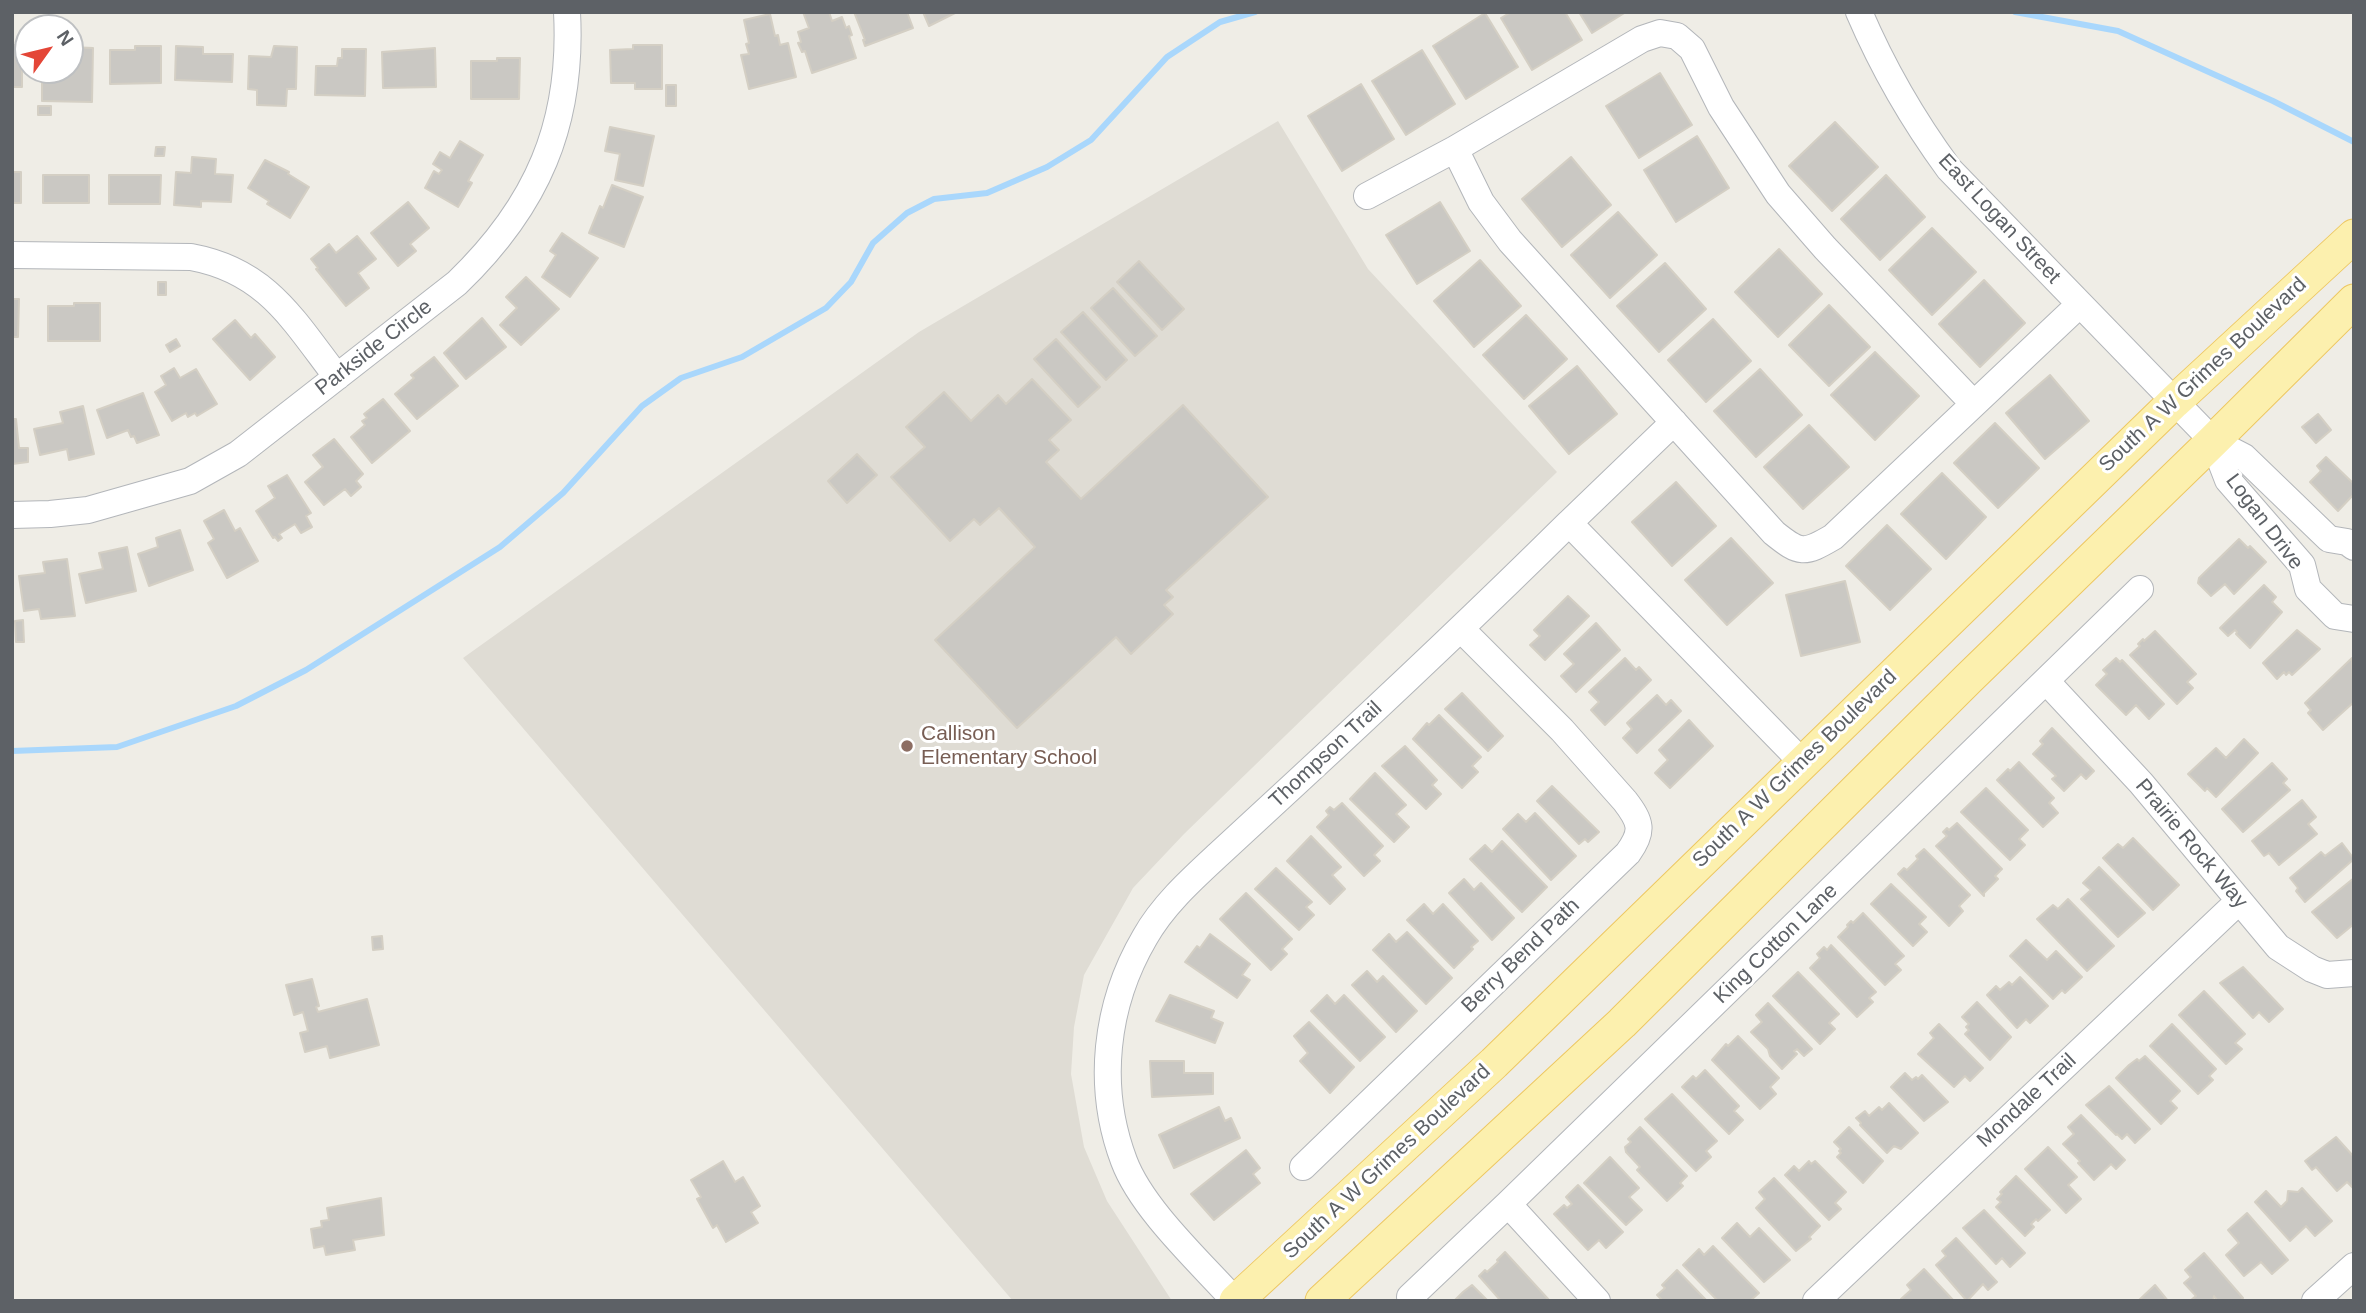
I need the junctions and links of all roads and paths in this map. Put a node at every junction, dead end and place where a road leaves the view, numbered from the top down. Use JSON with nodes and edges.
{"nodes":[{"id":1,"x":567,"y":12,"type":"edge"},
{"id":2,"x":1863,"y":21,"type":"edge"},
{"id":3,"x":1455,"y":149,"type":"junction"},
{"id":4,"x":1367,"y":196,"type":"dead end"},
{"id":5,"x":2353,"y":236,"type":"edge"},
{"id":6,"x":12,"y":255,"type":"edge"},
{"id":7,"x":2354,"y":301,"type":"edge"},
{"id":8,"x":2080,"y":304,"type":"junction"},
{"id":9,"x":337,"y":377,"type":"junction"},
{"id":10,"x":2174,"y":402,"type":"junction"},
{"id":11,"x":1973,"y":403,"type":"junction"},
{"id":12,"x":1674,"y":422,"type":"junction"},
{"id":13,"x":2214,"y":441,"type":"junction"},
{"id":14,"x":12,"y":515,"type":"edge"},
{"id":15,"x":1569,"y":523,"type":"junction"},
{"id":16,"x":2342,"y":543,"type":"edge"},
{"id":17,"x":2302,"y":565,"type":"junction"},
{"id":18,"x":2140,"y":589,"type":"dead end"},
{"id":19,"x":2354,"y":619,"type":"edge"},
{"id":20,"x":1462,"y":630,"type":"junction"},
{"id":21,"x":2046,"y":681,"type":"junction"},
{"id":22,"x":1802,"y":762,"type":"junction"},
{"id":23,"x":2239,"y":901,"type":"junction"},
{"id":24,"x":2354,"y":973,"type":"edge"},
{"id":25,"x":1303,"y":1167,"type":"dead end"},
{"id":26,"x":1508,"y":1205,"type":"junction"},
{"id":27,"x":2354,"y":1266,"type":"edge"},
{"id":28,"x":1410,"y":1297,"type":"dead end"},
{"id":29,"x":1235,"y":1301,"type":"edge"},
{"id":30,"x":1322,"y":1301,"type":"edge"},
{"id":31,"x":1597,"y":1301,"type":"edge"},
{"id":32,"x":1816,"y":1301,"type":"edge"},
{"id":33,"x":2315,"y":1301,"type":"edge"}],
"edges":[{"from":1,"to":9,"type":"street","name":"Parkside Circle"},
{"from":2,"to":8,"type":"street","name":"East Logan Street"},
{"from":3,"to":4,"type":"street"},
{"from":3,"to":11,"type":"street"},
{"from":3,"to":12,"type":"street"},
{"from":5,"to":10,"type":"main road","name":"South A W Grimes Boulevard"},
{"from":6,"to":9,"type":"street"},
{"from":7,"to":13,"type":"main road"},
{"from":8,"to":10,"type":"street","name":"East Logan Street"},
{"from":8,"to":11,"type":"street"},
{"from":9,"to":14,"type":"street","name":"Parkside Circle"},
{"from":10,"to":13,"type":"street","name":"Logan Drive"},
{"from":10,"to":22,"type":"main road","name":"South A W Grimes Boulevard"},
{"from":11,"to":12,"type":"street"},
{"from":12,"to":15,"type":"street","name":"Thompson Trail"},
{"from":13,"to":16,"type":"street","name":"Logan Drive"},
{"from":13,"to":17,"type":"street","name":"Logan Drive"},
{"from":13,"to":30,"type":"main road"},
{"from":15,"to":20,"type":"street","name":"Thompson Trail"},
{"from":15,"to":22,"type":"street"},
{"from":16,"to":17,"type":"street"},
{"from":17,"to":19,"type":"street","name":"Logan Drive"},
{"from":18,"to":21,"type":"street","name":"King Cotton Lane"},
{"from":20,"to":25,"type":"street","name":"Berry Bend Path"},
{"from":20,"to":29,"type":"street","name":"Thompson Trail"},
{"from":21,"to":23,"type":"street","name":"Prairie Rock Way"},
{"from":21,"to":26,"type":"street","name":"King Cotton Lane"},
{"from":22,"to":29,"type":"main road","name":"South A W Grimes Boulevard"},
{"from":23,"to":24,"type":"street","name":"Prairie Rock Way"},
{"from":23,"to":32,"type":"street","name":"Mondale Trail"},
{"from":26,"to":28,"type":"street","name":"King Cotton Lane"},
{"from":26,"to":31,"type":"street"},
{"from":27,"to":33,"type":"street"}]}
